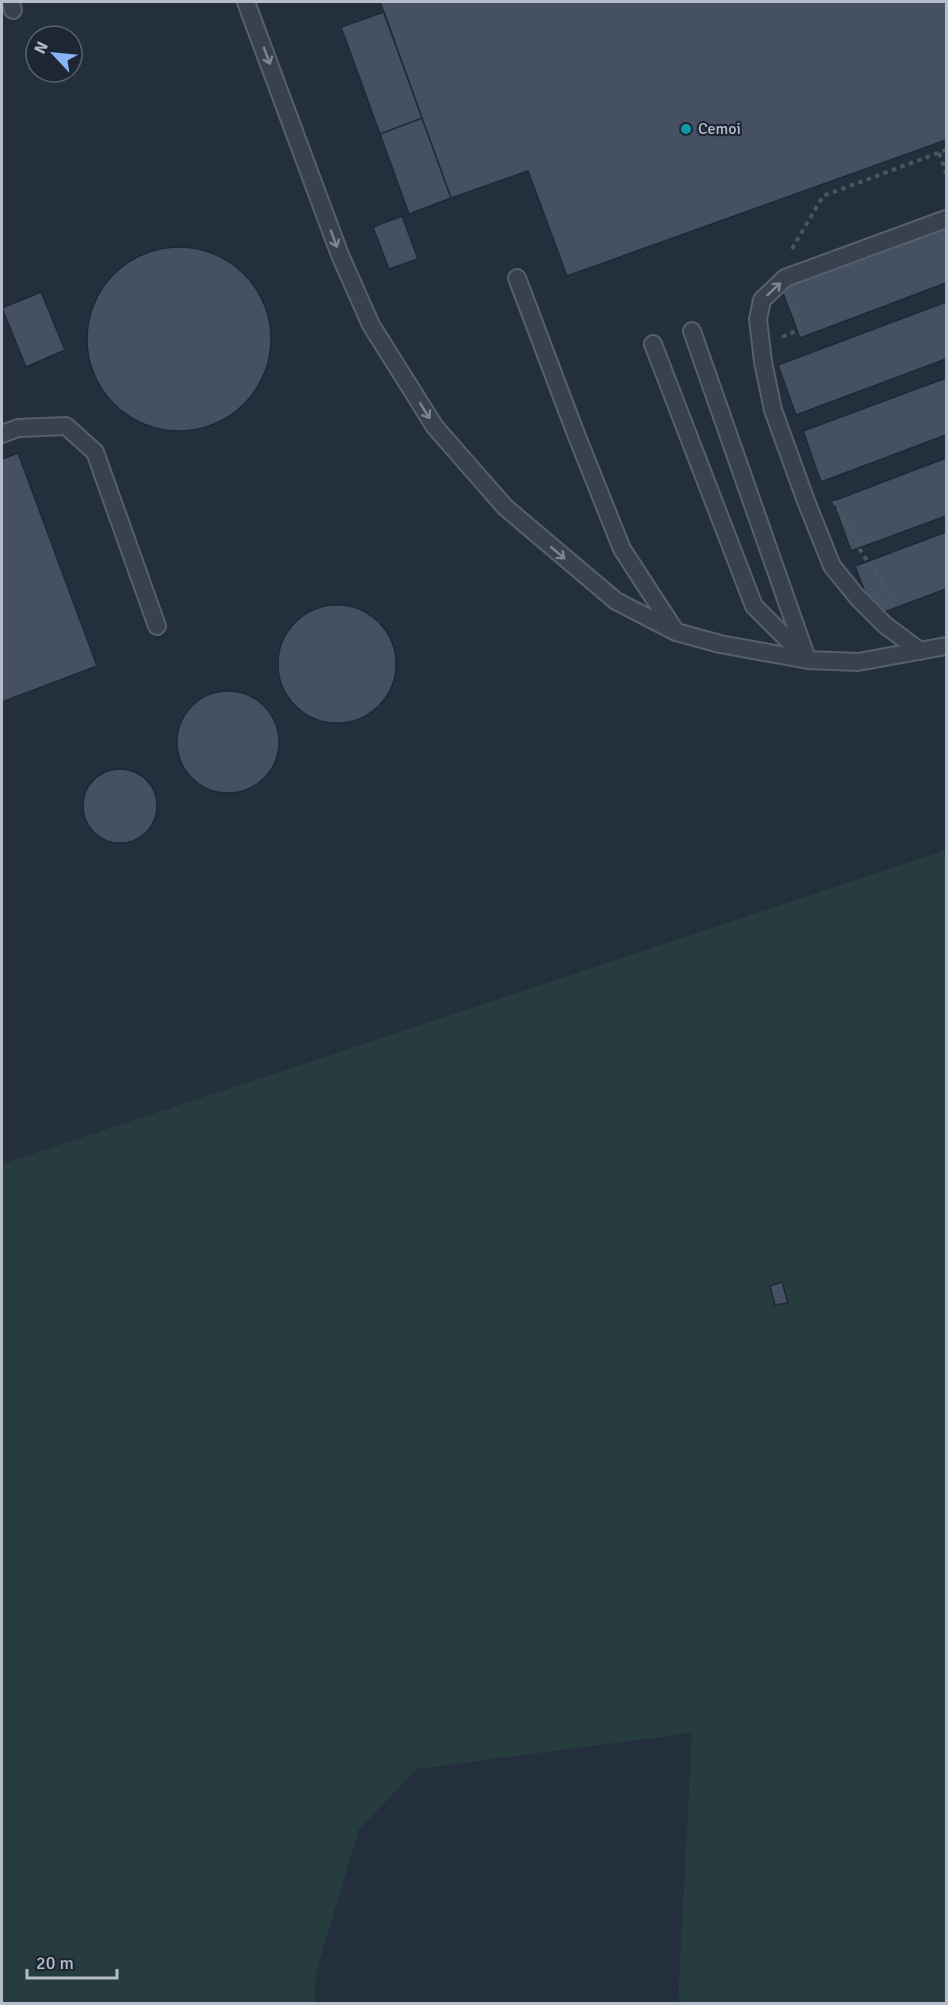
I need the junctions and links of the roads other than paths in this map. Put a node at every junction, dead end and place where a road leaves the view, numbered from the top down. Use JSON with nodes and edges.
{"nodes":[{"id":1,"x":246,"y":2,"type":"edge"},
{"id":2,"x":946,"y":219,"type":"edge"},
{"id":3,"x":518,"y":278,"type":"dead end"},
{"id":4,"x":692,"y":331,"type":"dead end"},
{"id":5,"x":654,"y":344,"type":"dead end"},
{"id":6,"x":2,"y":434,"type":"edge"},
{"id":7,"x":157,"y":626,"type":"dead end"},
{"id":8,"x":675,"y":632,"type":"junction"},
{"id":9,"x":946,"y":646,"type":"edge"},
{"id":10,"x":920,"y":651,"type":"junction"},
{"id":11,"x":808,"y":660,"type":"junction"}],
"edges":[{"from":1,"to":8,"type":"lane","one_way":true},
{"from":10,"to":2,"type":"lane","one_way":true},
{"from":3,"to":8,"type":"lane"},
{"from":4,"to":11,"type":"lane"},
{"from":5,"to":11,"type":"lane"},
{"from":6,"to":7,"type":"lane"},
{"from":8,"to":11,"type":"lane"},
{"from":9,"to":10,"type":"lane"},
{"from":10,"to":11,"type":"lane"}]}
